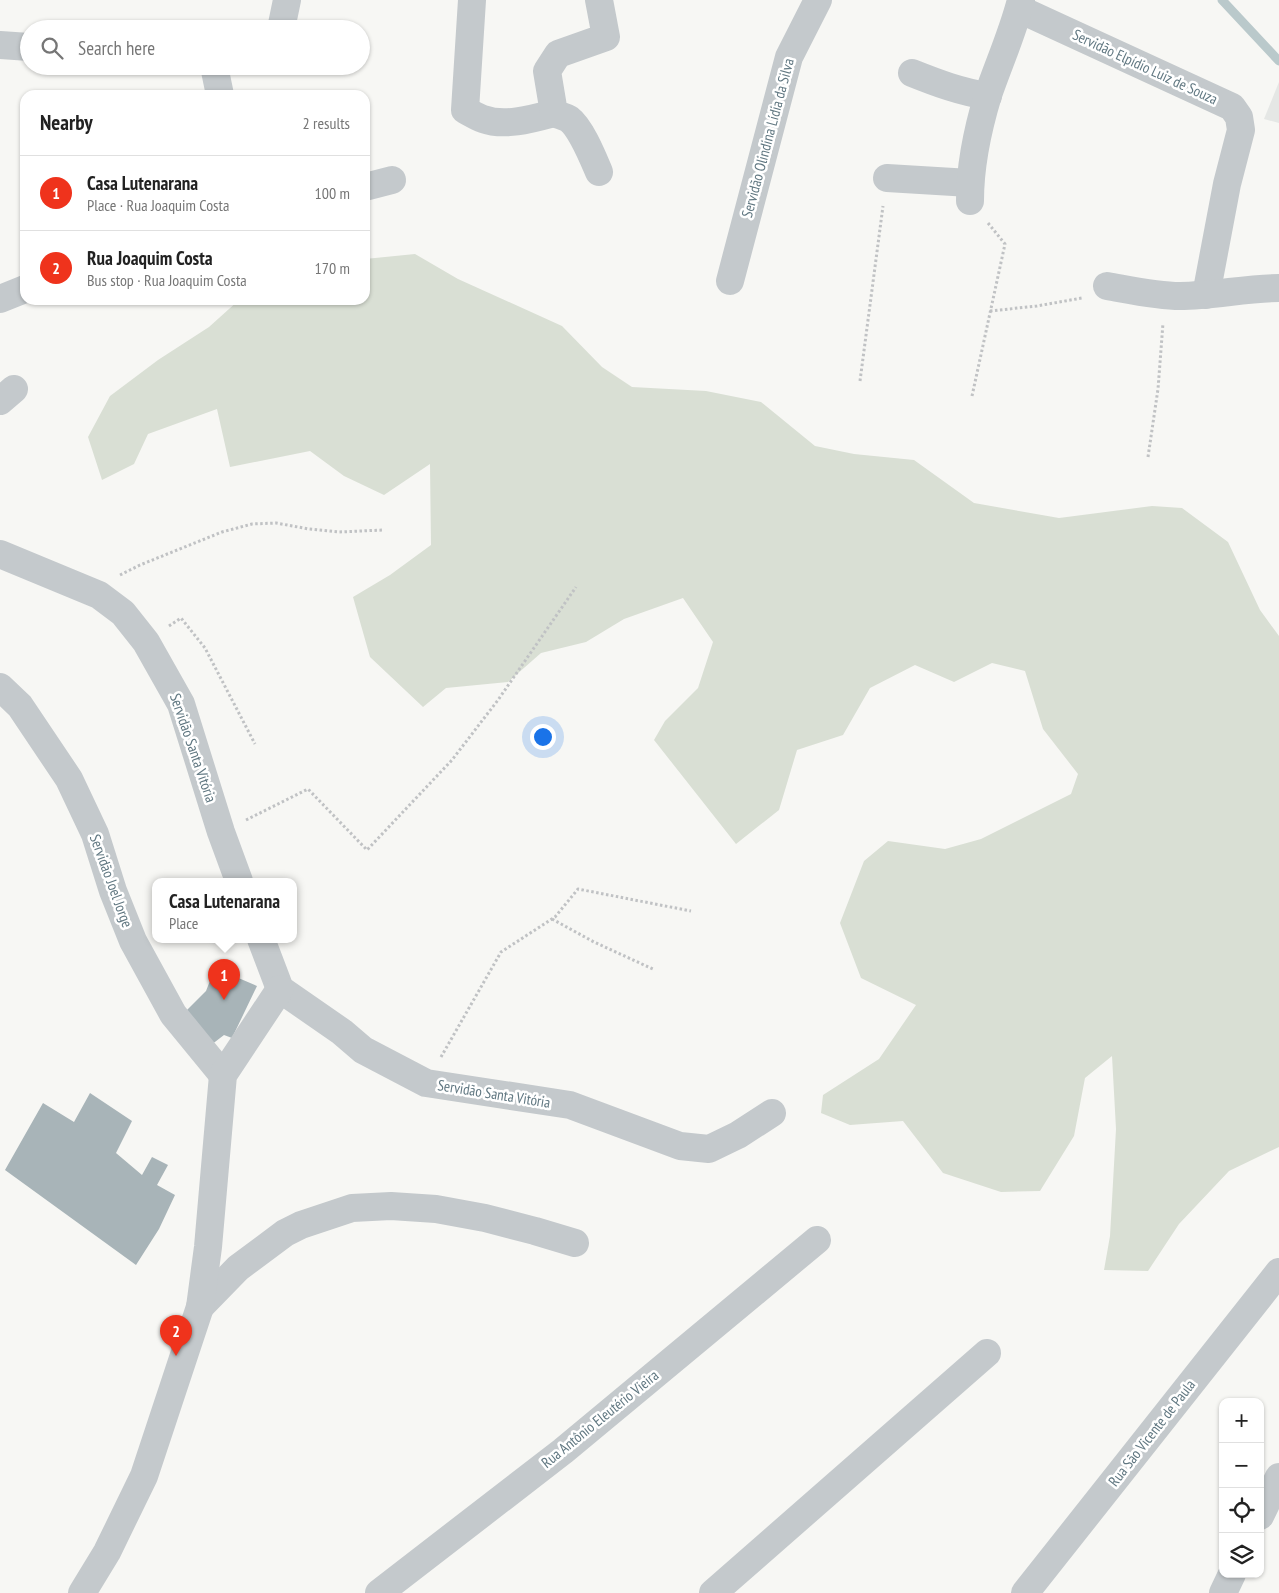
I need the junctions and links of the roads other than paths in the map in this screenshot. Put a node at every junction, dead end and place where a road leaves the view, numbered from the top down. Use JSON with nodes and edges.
{"nodes":[{"id":1,"x":287,"y":0,"type":"edge"},
{"id":2,"x":472,"y":0,"type":"edge"},
{"id":3,"x":599,"y":0,"type":"edge"},
{"id":4,"x":818,"y":0,"type":"edge"},
{"id":5,"x":1020,"y":5,"type":"edge"},
{"id":6,"x":283,"y":20,"type":"edge"},
{"id":7,"x":0,"y":44,"type":"edge"},
{"id":8,"x":20,"y":46,"type":"edge"},
{"id":9,"x":912,"y":73,"type":"dead end"},
{"id":10,"x":216,"y":75,"type":"edge"},
{"id":11,"x":219,"y":90,"type":"edge"},
{"id":12,"x":988,"y":96,"type":"junction"},
{"id":13,"x":554,"y":113,"type":"junction"},
{"id":14,"x":599,"y":172,"type":"dead end"},
{"id":15,"x":887,"y":178,"type":"road end"},
{"id":16,"x":392,"y":180,"type":"dead end"},
{"id":17,"x":370,"y":186,"type":"edge"},
{"id":18,"x":730,"y":281,"type":"dead end"},
{"id":19,"x":1107,"y":286,"type":"road end"},
{"id":20,"x":1279,"y":288,"type":"edge"},
{"id":21,"x":20,"y":291,"type":"edge"},
{"id":22,"x":1206,"y":295,"type":"junction"},
{"id":23,"x":0,"y":299,"type":"edge"},
{"id":24,"x":0,"y":554,"type":"edge"},
{"id":25,"x":0,"y":687,"type":"edge"},
{"id":26,"x":10,"y":703,"type":"edge"},
{"id":27,"x":238,"y":878,"type":"edge"},
{"id":28,"x":262,"y":943,"type":"edge"},
{"id":29,"x":280,"y":990,"type":"junction"},
{"id":30,"x":223,"y":1075,"type":"junction"},
{"id":31,"x":772,"y":1113,"type":"dead end"},
{"id":32,"x":817,"y":1240,"type":"dead end"},
{"id":33,"x":575,"y":1243,"type":"dead end"},
{"id":34,"x":1279,"y":1272,"type":"edge"},
{"id":35,"x":200,"y":1307,"type":"junction"},
{"id":36,"x":988,"y":1353,"type":"dead end"},
{"id":37,"x":1279,"y":1477,"type":"edge"},
{"id":38,"x":1264,"y":1508,"type":"edge"},
{"id":39,"x":1230,"y":1578,"type":"edge"},
{"id":40,"x":82,"y":1593,"type":"edge"},
{"id":41,"x":379,"y":1593,"type":"edge"},
{"id":42,"x":713,"y":1593,"type":"edge"},
{"id":43,"x":1025,"y":1593,"type":"edge"},
{"id":44,"x":1224,"y":1593,"type":"edge"}],
"edges":[{"from":1,"to":6,"type":"street"},
{"from":2,"to":13,"type":"street"},
{"from":3,"to":13,"type":"street"},
{"from":4,"to":18,"type":"street","name":"Servidão Olindina Lídia da Silva"},
{"from":5,"to":12,"type":"street"},
{"from":5,"to":22,"type":"street","name":"Servidão Elpídio Luiz de Souza"},
{"from":7,"to":8,"type":"street"},
{"from":9,"to":12,"type":"street"},
{"from":10,"to":11,"type":"street"},
{"from":12,"to":15,"type":"street"},
{"from":13,"to":14,"type":"street"},
{"from":16,"to":17,"type":"street"},
{"from":19,"to":22,"type":"street"},
{"from":20,"to":22,"type":"street"},
{"from":21,"to":23,"type":"street"},
{"from":24,"to":27,"type":"street","name":"Servidão Santa Vitória"},
{"from":25,"to":26,"type":"street","name":"Servidão Joel Jorge"},
{"from":26,"to":30,"type":"street","name":"Servidão Joel Jorge"},
{"from":28,"to":29,"type":"street"},
{"from":29,"to":30,"type":"street"},
{"from":29,"to":31,"type":"street","name":"Servidão Santa Vitória"},
{"from":30,"to":35,"type":"street"},
{"from":32,"to":41,"type":"street","name":"Rua Antônio Eleutério Vieira"},
{"from":33,"to":35,"type":"street"},
{"from":34,"to":43,"type":"street","name":"Rua São Vicente de Paula"},
{"from":35,"to":40,"type":"street"},
{"from":36,"to":42,"type":"street"},
{"from":37,"to":38,"type":"street"},
{"from":39,"to":44,"type":"street"}]}
